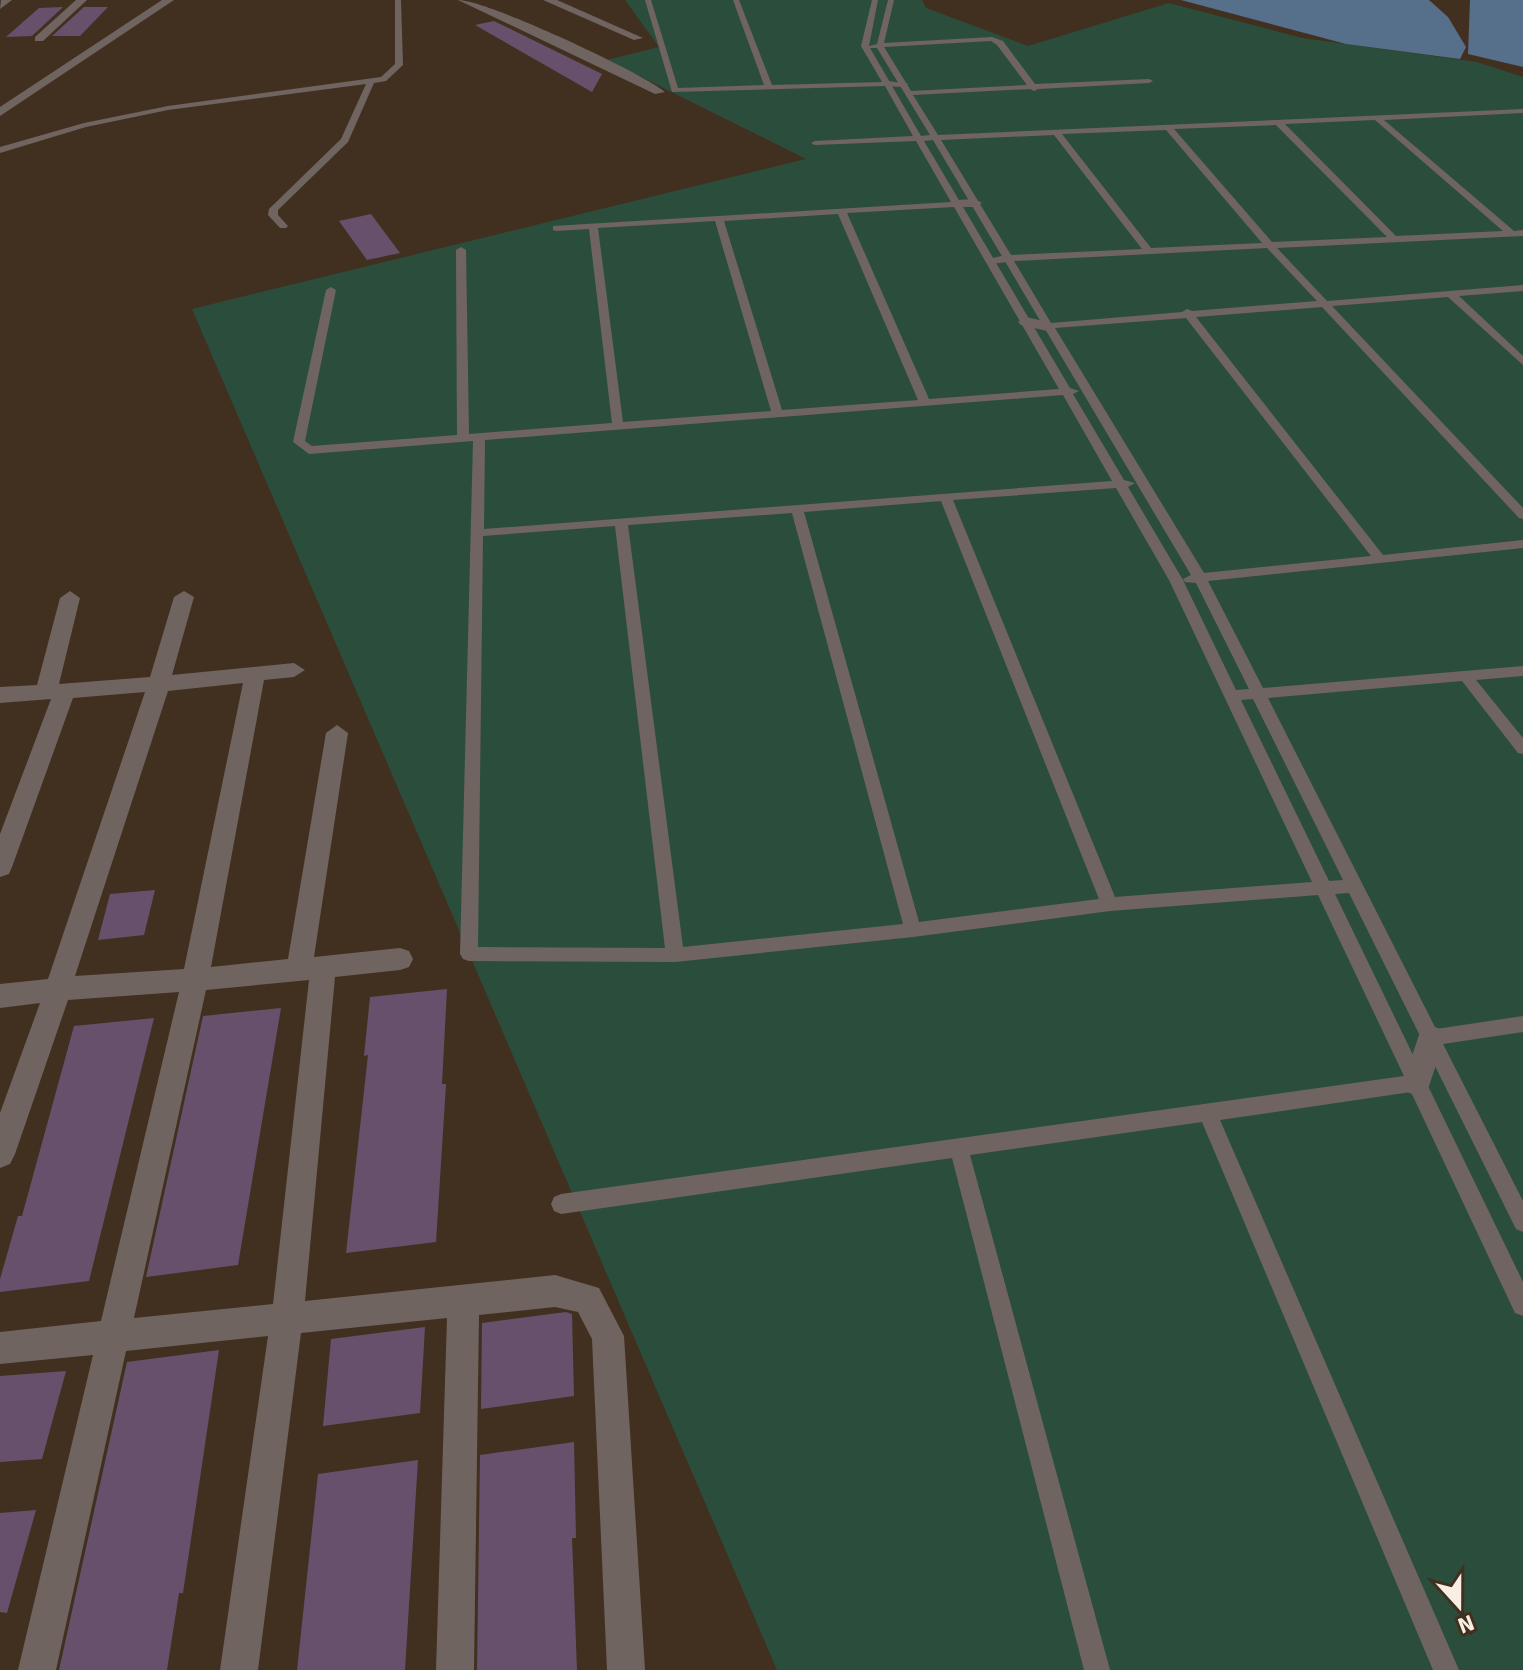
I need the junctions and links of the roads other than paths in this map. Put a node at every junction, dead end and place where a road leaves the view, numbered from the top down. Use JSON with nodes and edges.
{"nodes":[{"id":1,"x":7,"y":0,"type":"edge"},
{"id":2,"x":82,"y":0,"type":"edge"},
{"id":3,"x":169,"y":0,"type":"edge"},
{"id":4,"x":398,"y":0,"type":"edge"},
{"id":5,"x":463,"y":0,"type":"edge"},
{"id":6,"x":576,"y":0,"type":"edge"},
{"id":7,"x":648,"y":0,"type":"edge"},
{"id":8,"x":736,"y":0,"type":"edge"},
{"id":9,"x":875,"y":0,"type":"edge"},
{"id":10,"x":891,"y":0,"type":"edge"},
{"id":11,"x":553,"y":2,"type":"edge"},
{"id":12,"x":0,"y":6,"type":"edge"},
{"id":13,"x":508,"y":17,"type":"junction"},
{"id":14,"x":638,"y":38,"type":"dead end"},
{"id":15,"x":39,"y":39,"type":"dead end"},
{"id":16,"x":873,"y":46,"type":"junction"},
{"id":17,"x":1149,"y":81,"type":"dead end"},
{"id":18,"x":370,"y":83,"type":"junction"},
{"id":19,"x":900,"y":87,"type":"junction"},
{"id":20,"x":769,"y":88,"type":"junction"},
{"id":21,"x":1034,"y":89,"type":"junction"},
{"id":22,"x":659,"y":92,"type":"dead end"},
{"id":23,"x":1523,"y":111,"type":"edge"},
{"id":24,"x":0,"y":112,"type":"edge"},
{"id":25,"x":1376,"y":117,"type":"junction"},
{"id":26,"x":1277,"y":121,"type":"junction"},
{"id":27,"x":1168,"y":127,"type":"junction"},
{"id":28,"x":1057,"y":133,"type":"junction"},
{"id":29,"x":919,"y":137,"type":"junction"},
{"id":30,"x":935,"y":137,"type":"junction"},
{"id":31,"x":815,"y":143,"type":"dead end"},
{"id":32,"x":0,"y":150,"type":"edge"},
{"id":33,"x":975,"y":203,"type":"junction"},
{"id":34,"x":957,"y":204,"type":"junction"},
{"id":35,"x":841,"y":211,"type":"junction"},
{"id":36,"x":719,"y":218,"type":"junction"},
{"id":37,"x":593,"y":225,"type":"junction"},
{"id":38,"x":283,"y":226,"type":"dead end"},
{"id":39,"x":556,"y":228,"type":"dead end"},
{"id":40,"x":1518,"y":233,"type":"edge"},
{"id":41,"x":1392,"y":237,"type":"junction"},
{"id":42,"x":1268,"y":244,"type":"junction"},
{"id":43,"x":1147,"y":249,"type":"junction"},
{"id":44,"x":461,"y":250,"type":"dead end"},
{"id":45,"x":1010,"y":258,"type":"junction"},
{"id":46,"x":991,"y":260,"type":"junction"},
{"id":47,"x":1523,"y":288,"type":"edge"},
{"id":48,"x":331,"y":290,"type":"dead end"},
{"id":49,"x":1452,"y":295,"type":"junction"},
{"id":50,"x":1323,"y":303,"type":"junction"},
{"id":51,"x":1187,"y":312,"type":"junction"},
{"id":52,"x":1026,"y":322,"type":"junction"},
{"id":53,"x":1047,"y":326,"type":"junction"},
{"id":54,"x":1523,"y":362,"type":"edge"},
{"id":55,"x":1087,"y":390,"type":"junction"},
{"id":56,"x":1067,"y":392,"type":"junction"},
{"id":57,"x":925,"y":403,"type":"junction"},
{"id":58,"x":778,"y":414,"type":"junction"},
{"id":59,"x":618,"y":427,"type":"junction"},
{"id":60,"x":471,"y":439,"type":"junction"},
{"id":61,"x":1142,"y":482,"type":"junction"},
{"id":62,"x":1120,"y":484,"type":"junction"},
{"id":63,"x":946,"y":497,"type":"junction"},
{"id":64,"x":797,"y":509,"type":"junction"},
{"id":65,"x":1523,"y":515,"type":"edge"},
{"id":66,"x":621,"y":522,"type":"junction"},
{"id":67,"x":477,"y":533,"type":"junction"},
{"id":68,"x":1523,"y":544,"type":"edge"},
{"id":69,"x":1379,"y":558,"type":"junction"},
{"id":70,"x":1200,"y":578,"type":"junction"},
{"id":71,"x":1176,"y":580,"type":"junction"},
{"id":72,"x":184,"y":597,"type":"dead end"},
{"id":73,"x":70,"y":598,"type":"dead end"},
{"id":74,"x":294,"y":670,"type":"dead end"},
{"id":75,"x":1523,"y":671,"type":"edge"},
{"id":76,"x":255,"y":674,"type":"junction"},
{"id":77,"x":1466,"y":677,"type":"junction"},
{"id":78,"x":159,"y":684,"type":"junction"},
{"id":79,"x":56,"y":691,"type":"junction"},
{"id":80,"x":0,"y":695,"type":"edge"},
{"id":81,"x":1259,"y":695,"type":"junction"},
{"id":82,"x":1231,"y":696,"type":"junction"},
{"id":83,"x":337,"y":733,"type":"dead end"},
{"id":84,"x":1523,"y":749,"type":"edge"},
{"id":85,"x":0,"y":867,"type":"edge"},
{"id":86,"x":1354,"y":886,"type":"junction"},
{"id":87,"x":1322,"y":888,"type":"junction"},
{"id":88,"x":1110,"y":904,"type":"junction"},
{"id":89,"x":913,"y":930,"type":"junction"},
{"id":90,"x":675,"y":955,"type":"junction"},
{"id":91,"x":400,"y":959,"type":"dead end"},
{"id":92,"x":311,"y":968,"type":"junction"},
{"id":93,"x":195,"y":980,"type":"junction"},
{"id":94,"x":58,"y":989,"type":"junction"},
{"id":95,"x":0,"y":996,"type":"edge"},
{"id":96,"x":1523,"y":1024,"type":"edge"},
{"id":97,"x":1431,"y":1038,"type":"junction"},
{"id":98,"x":1417,"y":1083,"type":"junction"},
{"id":99,"x":1208,"y":1115,"type":"junction"},
{"id":100,"x":959,"y":1149,"type":"junction"},
{"id":101,"x":0,"y":1154,"type":"edge"},
{"id":102,"x":561,"y":1204,"type":"dead end"},
{"id":103,"x":1523,"y":1222,"type":"edge"},
{"id":104,"x":463,"y":1301,"type":"junction"},
{"id":105,"x":1523,"y":1305,"type":"edge"},
{"id":106,"x":287,"y":1319,"type":"junction"},
{"id":107,"x":111,"y":1337,"type":"junction"},
{"id":108,"x":0,"y":1348,"type":"edge"},
{"id":109,"x":37,"y":1670,"type":"edge"},
{"id":110,"x":239,"y":1670,"type":"edge"},
{"id":111,"x":455,"y":1670,"type":"edge"},
{"id":112,"x":626,"y":1670,"type":"edge"},
{"id":113,"x":1097,"y":1670,"type":"edge"},
{"id":114,"x":1446,"y":1670,"type":"edge"}],
"edges":[{"from":1,"to":12,"type":"street"},
{"from":2,"to":15,"type":"street"},
{"from":3,"to":24,"type":"street"},
{"from":4,"to":18,"type":"lane"},
{"from":5,"to":13,"type":"street"},
{"from":6,"to":11,"type":"street"},
{"from":7,"to":20,"type":"lane"},
{"from":8,"to":20,"type":"lane"},
{"from":9,"to":16,"type":"lane"},
{"from":10,"to":16,"type":"lane"},
{"from":11,"to":13,"type":"street"},
{"from":11,"to":14,"type":"street"},
{"from":13,"to":22,"type":"street"},
{"from":16,"to":19,"type":"lane"},
{"from":16,"to":21,"type":"lane"},
{"from":17,"to":21,"type":"lane"},
{"from":18,"to":32,"type":"lane"},
{"from":18,"to":38,"type":"lane"},
{"from":19,"to":20,"type":"lane"},
{"from":19,"to":21,"type":"lane"},
{"from":19,"to":29,"type":"lane"},
{"from":19,"to":30,"type":"lane"},
{"from":23,"to":25,"type":"lane"},
{"from":25,"to":26,"type":"lane"},
{"from":25,"to":40,"type":"lane"},
{"from":26,"to":27,"type":"lane"},
{"from":26,"to":41,"type":"lane"},
{"from":27,"to":28,"type":"lane"},
{"from":27,"to":42,"type":"lane"},
{"from":28,"to":30,"type":"lane"},
{"from":28,"to":43,"type":"lane"},
{"from":29,"to":30,"type":"lane"},
{"from":29,"to":31,"type":"lane"},
{"from":29,"to":34,"type":"lane"},
{"from":30,"to":33,"type":"lane"},
{"from":33,"to":34,"type":"street"},
{"from":33,"to":45,"type":"lane"},
{"from":34,"to":35,"type":"lane"},
{"from":34,"to":46,"type":"lane"},
{"from":35,"to":36,"type":"lane"},
{"from":35,"to":57,"type":"lane"},
{"from":36,"to":37,"type":"lane"},
{"from":36,"to":58,"type":"lane"},
{"from":37,"to":39,"type":"lane"},
{"from":37,"to":59,"type":"lane"},
{"from":40,"to":41,"type":"lane"},
{"from":41,"to":42,"type":"lane"},
{"from":42,"to":43,"type":"lane"},
{"from":42,"to":50,"type":"lane"},
{"from":43,"to":45,"type":"lane"},
{"from":44,"to":60,"type":"lane"},
{"from":45,"to":46,"type":"street"},
{"from":45,"to":53,"type":"lane"},
{"from":46,"to":52,"type":"lane"},
{"from":47,"to":49,"type":"lane"},
{"from":48,"to":60,"type":"lane"},
{"from":49,"to":50,"type":"lane"},
{"from":49,"to":54,"type":"lane"},
{"from":50,"to":51,"type":"lane"},
{"from":50,"to":65,"type":"lane"},
{"from":51,"to":53,"type":"lane"},
{"from":51,"to":69,"type":"lane"},
{"from":52,"to":53,"type":"street"},
{"from":52,"to":56,"type":"lane"},
{"from":53,"to":55,"type":"lane"},
{"from":55,"to":56,"type":"lane"},
{"from":55,"to":61,"type":"lane"},
{"from":56,"to":57,"type":"lane"},
{"from":56,"to":62,"type":"lane"},
{"from":57,"to":58,"type":"lane"},
{"from":58,"to":59,"type":"lane"},
{"from":59,"to":60,"type":"lane"},
{"from":60,"to":67,"type":"lane"},
{"from":61,"to":62,"type":"lane"},
{"from":61,"to":70,"type":"lane"},
{"from":62,"to":63,"type":"lane"},
{"from":62,"to":71,"type":"lane"},
{"from":63,"to":64,"type":"lane"},
{"from":63,"to":88,"type":"lane"},
{"from":64,"to":66,"type":"lane"},
{"from":64,"to":89,"type":"lane"},
{"from":66,"to":67,"type":"lane"},
{"from":66,"to":90,"type":"lane"},
{"from":67,"to":90,"type":"lane"},
{"from":68,"to":69,"type":"lane"},
{"from":69,"to":70,"type":"lane"},
{"from":70,"to":71,"type":"lane"},
{"from":70,"to":81,"type":"lane"},
{"from":71,"to":82,"type":"lane"},
{"from":72,"to":78,"type":"street"},
{"from":73,"to":79,"type":"street"},
{"from":74,"to":76,"type":"street"},
{"from":75,"to":77,"type":"lane"},
{"from":76,"to":78,"type":"street"},
{"from":76,"to":93,"type":"street"},
{"from":77,"to":81,"type":"lane"},
{"from":77,"to":84,"type":"lane"},
{"from":78,"to":79,"type":"street"},
{"from":78,"to":94,"type":"street"},
{"from":79,"to":80,"type":"street"},
{"from":79,"to":85,"type":"street"},
{"from":81,"to":82,"type":"lane"},
{"from":81,"to":86,"type":"lane"},
{"from":82,"to":87,"type":"lane"},
{"from":83,"to":92,"type":"street"},
{"from":86,"to":87,"type":"lane"},
{"from":86,"to":97,"type":"lane"},
{"from":87,"to":88,"type":"lane"},
{"from":87,"to":98,"type":"lane"},
{"from":88,"to":89,"type":"lane"},
{"from":89,"to":90,"type":"lane"},
{"from":91,"to":92,"type":"street"},
{"from":92,"to":93,"type":"street"},
{"from":92,"to":106,"type":"street"},
{"from":93,"to":94,"type":"street"},
{"from":93,"to":107,"type":"street"},
{"from":94,"to":95,"type":"street"},
{"from":94,"to":101,"type":"street"},
{"from":96,"to":97,"type":"lane"},
{"from":97,"to":98,"type":"street"},
{"from":97,"to":103,"type":"lane"},
{"from":98,"to":99,"type":"lane"},
{"from":98,"to":105,"type":"lane"},
{"from":99,"to":100,"type":"lane"},
{"from":99,"to":114,"type":"lane"},
{"from":100,"to":102,"type":"lane"},
{"from":100,"to":113,"type":"lane"},
{"from":104,"to":106,"type":"street"},
{"from":104,"to":111,"type":"street"},
{"from":104,"to":112,"type":"street"},
{"from":106,"to":107,"type":"street"},
{"from":106,"to":110,"type":"street"},
{"from":107,"to":108,"type":"street"},
{"from":107,"to":109,"type":"street"}]}
